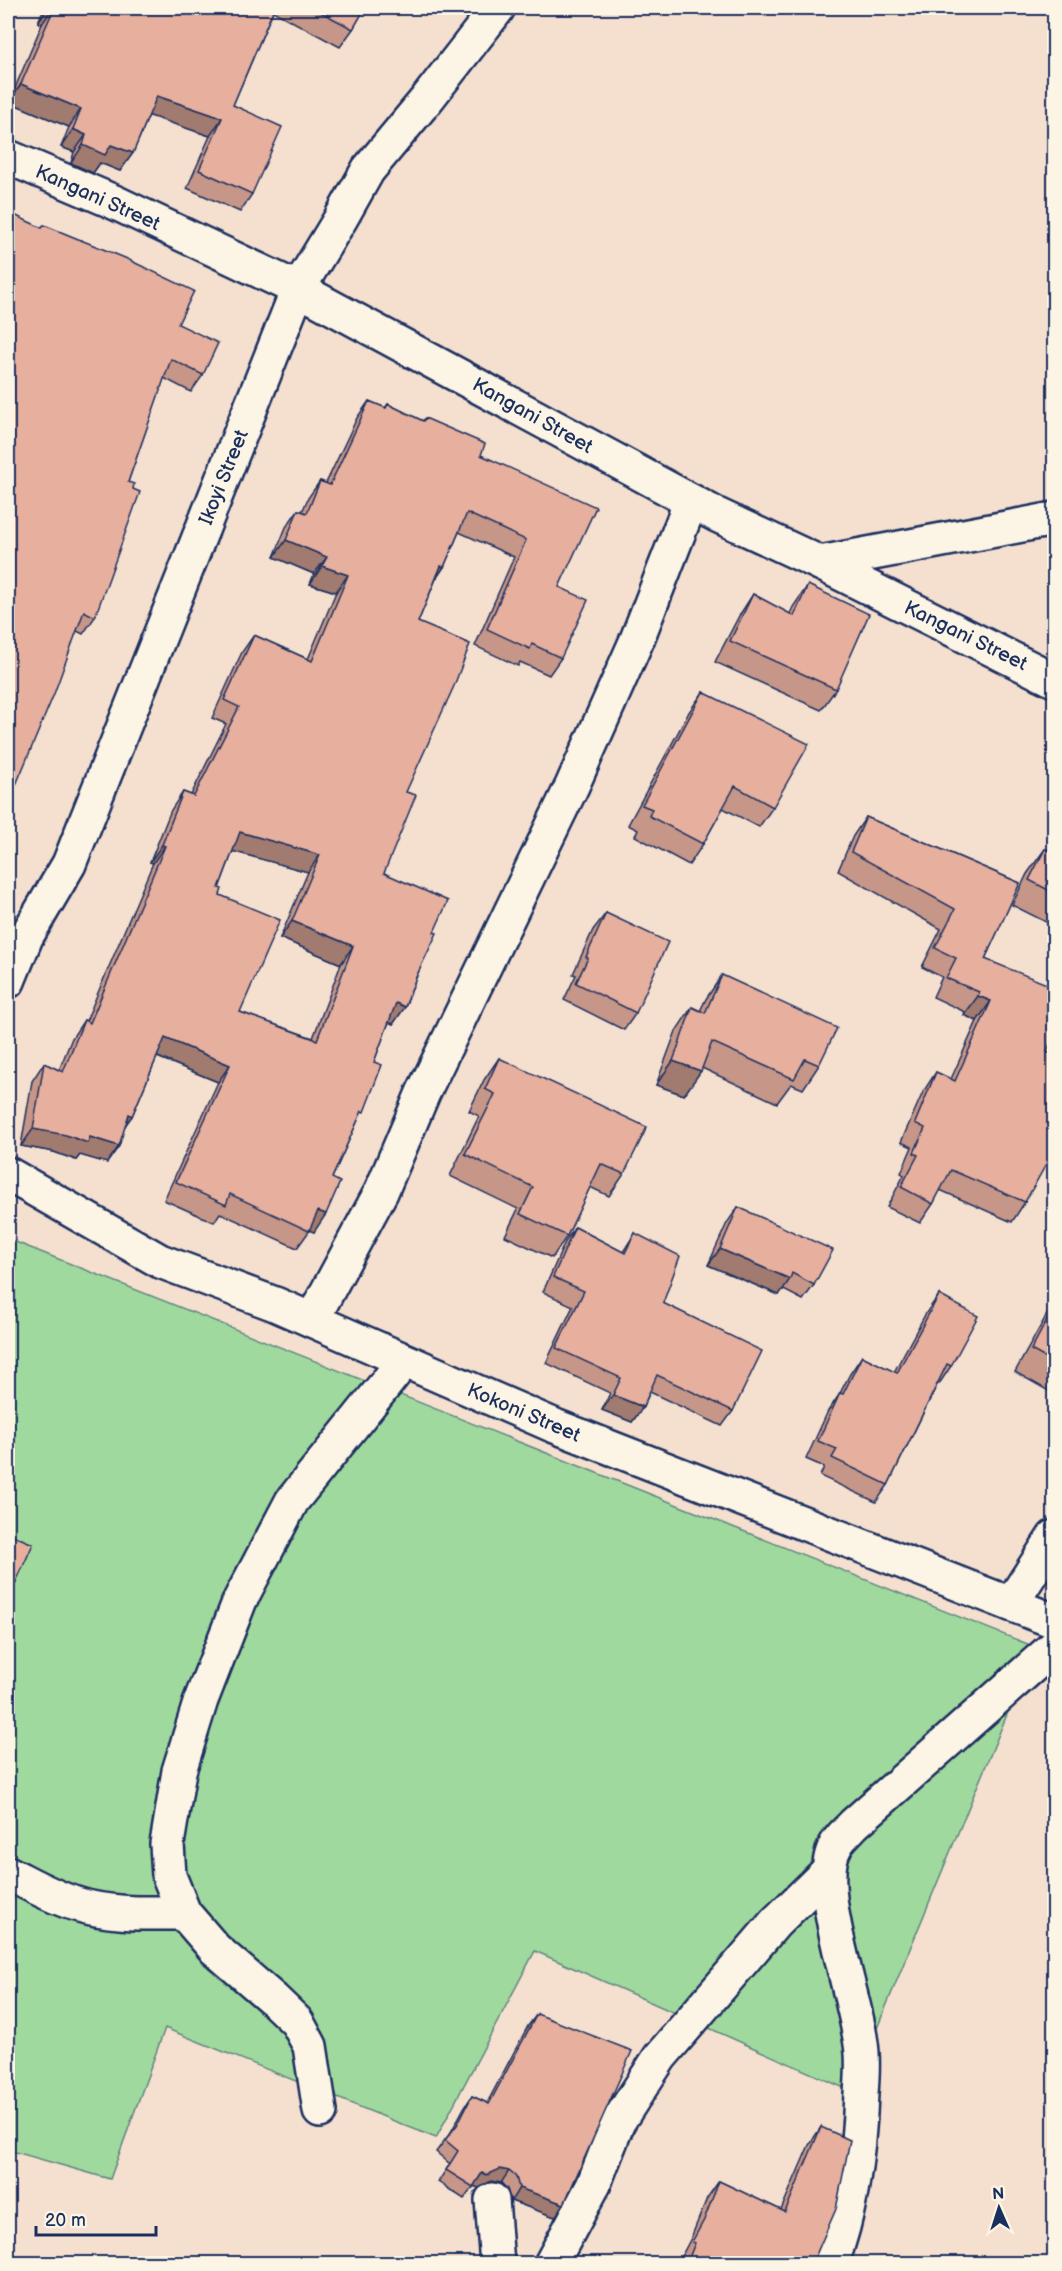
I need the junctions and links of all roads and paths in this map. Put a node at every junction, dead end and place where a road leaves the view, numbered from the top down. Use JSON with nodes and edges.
{"nodes":[{"id":1,"x":498,"y":8,"type":"edge"},
{"id":2,"x":8,"y":157,"type":"edge"},
{"id":3,"x":298,"y":289,"type":"junction"},
{"id":4,"x":691,"y":501,"type":"junction"},
{"id":5,"x":1054,"y":519,"type":"edge"},
{"id":6,"x":820,"y":563,"type":"junction"},
{"id":7,"x":1054,"y":680,"type":"edge"},
{"id":8,"x":17,"y":934,"type":"edge"},
{"id":9,"x":8,"y":981,"type":"edge"},
{"id":10,"x":8,"y":1174,"type":"edge"},
{"id":11,"x":312,"y":1320,"type":"junction"},
{"id":12,"x":404,"y":1360,"type":"junction"},
{"id":13,"x":1054,"y":1537,"type":"edge"},
{"id":14,"x":1011,"y":1604,"type":"junction"},
{"id":15,"x":1054,"y":1621,"type":"edge"},
{"id":16,"x":1054,"y":1647,"type":"edge"},
{"id":17,"x":827,"y":1872,"type":"junction"},
{"id":18,"x":8,"y":1873,"type":"edge"},
{"id":19,"x":184,"y":1913,"type":"junction"},
{"id":20,"x":320,"y":2111,"type":"dead end"},
{"id":21,"x":492,"y":2200,"type":"dead end"},
{"id":22,"x":497,"y":2264,"type":"edge"},
{"id":23,"x":551,"y":2264,"type":"edge"},
{"id":24,"x":831,"y":2264,"type":"edge"}],
"edges":[{"from":1,"to":3,"type":"street","name":"Ikoyi Street"},
{"from":2,"to":3,"type":"street","name":"Kangani Street"},
{"from":3,"to":4,"type":"street","name":"Kangani Street"},
{"from":3,"to":8,"type":"street","name":"Ikoyi Street"},
{"from":4,"to":6,"type":"street","name":"Kangani Street"},
{"from":4,"to":11,"type":"street"},
{"from":5,"to":6,"type":"street"},
{"from":6,"to":7,"type":"street","name":"Kangani Street"},
{"from":8,"to":9,"type":"street","name":"Ikoyi Street"},
{"from":10,"to":11,"type":"street","name":"Kokoni Street"},
{"from":11,"to":12,"type":"street","name":"Kokoni Street"},
{"from":12,"to":14,"type":"street","name":"Kokoni Street"},
{"from":12,"to":19,"type":"street"},
{"from":13,"to":14,"type":"street"},
{"from":14,"to":15,"type":"street","name":"Kokoni Street"},
{"from":16,"to":17,"type":"street"},
{"from":17,"to":23,"type":"street"},
{"from":17,"to":24,"type":"street"},
{"from":18,"to":19,"type":"street"},
{"from":19,"to":20,"type":"street"},
{"from":21,"to":22,"type":"street"}]}
